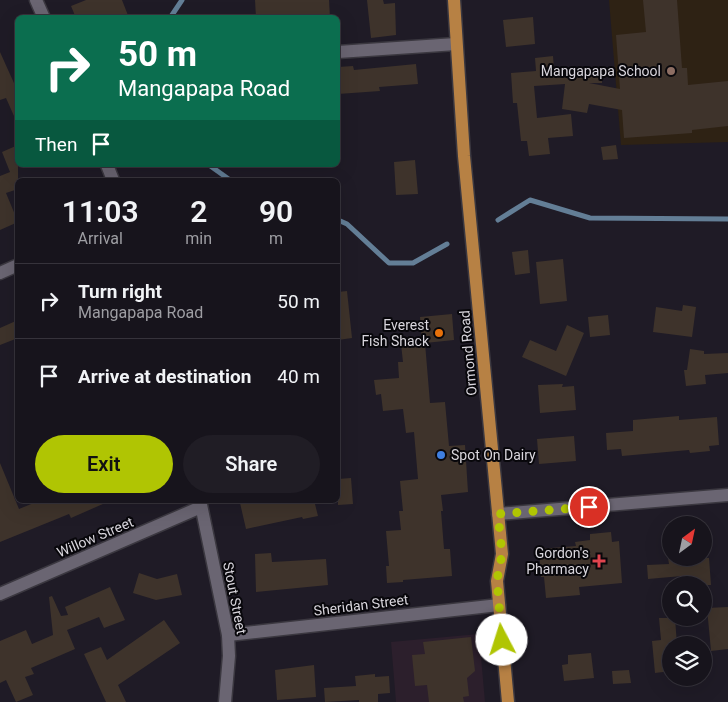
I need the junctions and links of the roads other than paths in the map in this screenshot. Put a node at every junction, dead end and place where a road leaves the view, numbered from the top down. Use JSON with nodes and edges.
{"nodes":[{"id":1,"x":36,"y":0,"type":"edge"},
{"id":2,"x":454,"y":0,"type":"edge"},
{"id":3,"x":43,"y":15,"type":"edge"},
{"id":4,"x":456,"y":44,"type":"junction"},
{"id":5,"x":340,"y":52,"type":"edge"},
{"id":6,"x":15,"y":266,"type":"edge"},
{"id":7,"x":0,"y":272,"type":"edge"},
{"id":8,"x":728,"y":495,"type":"edge"},
{"id":9,"x":200,"y":504,"type":"edge"},
{"id":10,"x":498,"y":514,"type":"junction"},
{"id":11,"x":0,"y":594,"type":"edge"},
{"id":12,"x":499,"y":605,"type":"junction"},
{"id":13,"x":228,"y":635,"type":"junction"},
{"id":14,"x":225,"y":702,"type":"edge"},
{"id":15,"x":508,"y":702,"type":"edge"}],
"edges":[{"from":1,"to":3,"type":"street"},
{"from":2,"to":4,"type":"main road","name":"Ormond Road"},
{"from":4,"to":5,"type":"street"},
{"from":4,"to":10,"type":"main road","name":"Ormond Road"},
{"from":6,"to":7,"type":"street"},
{"from":8,"to":10,"type":"street"},
{"from":9,"to":11,"type":"street","name":"Willow Street"},
{"from":9,"to":13,"type":"street","name":"Stout Street"},
{"from":10,"to":12,"type":"main road","name":"Ormond Road"},
{"from":12,"to":13,"type":"street","name":"Sheridan Street"},
{"from":12,"to":15,"type":"main road","name":"Ormond Road"},
{"from":13,"to":14,"type":"street","name":"Stout Street"}]}
